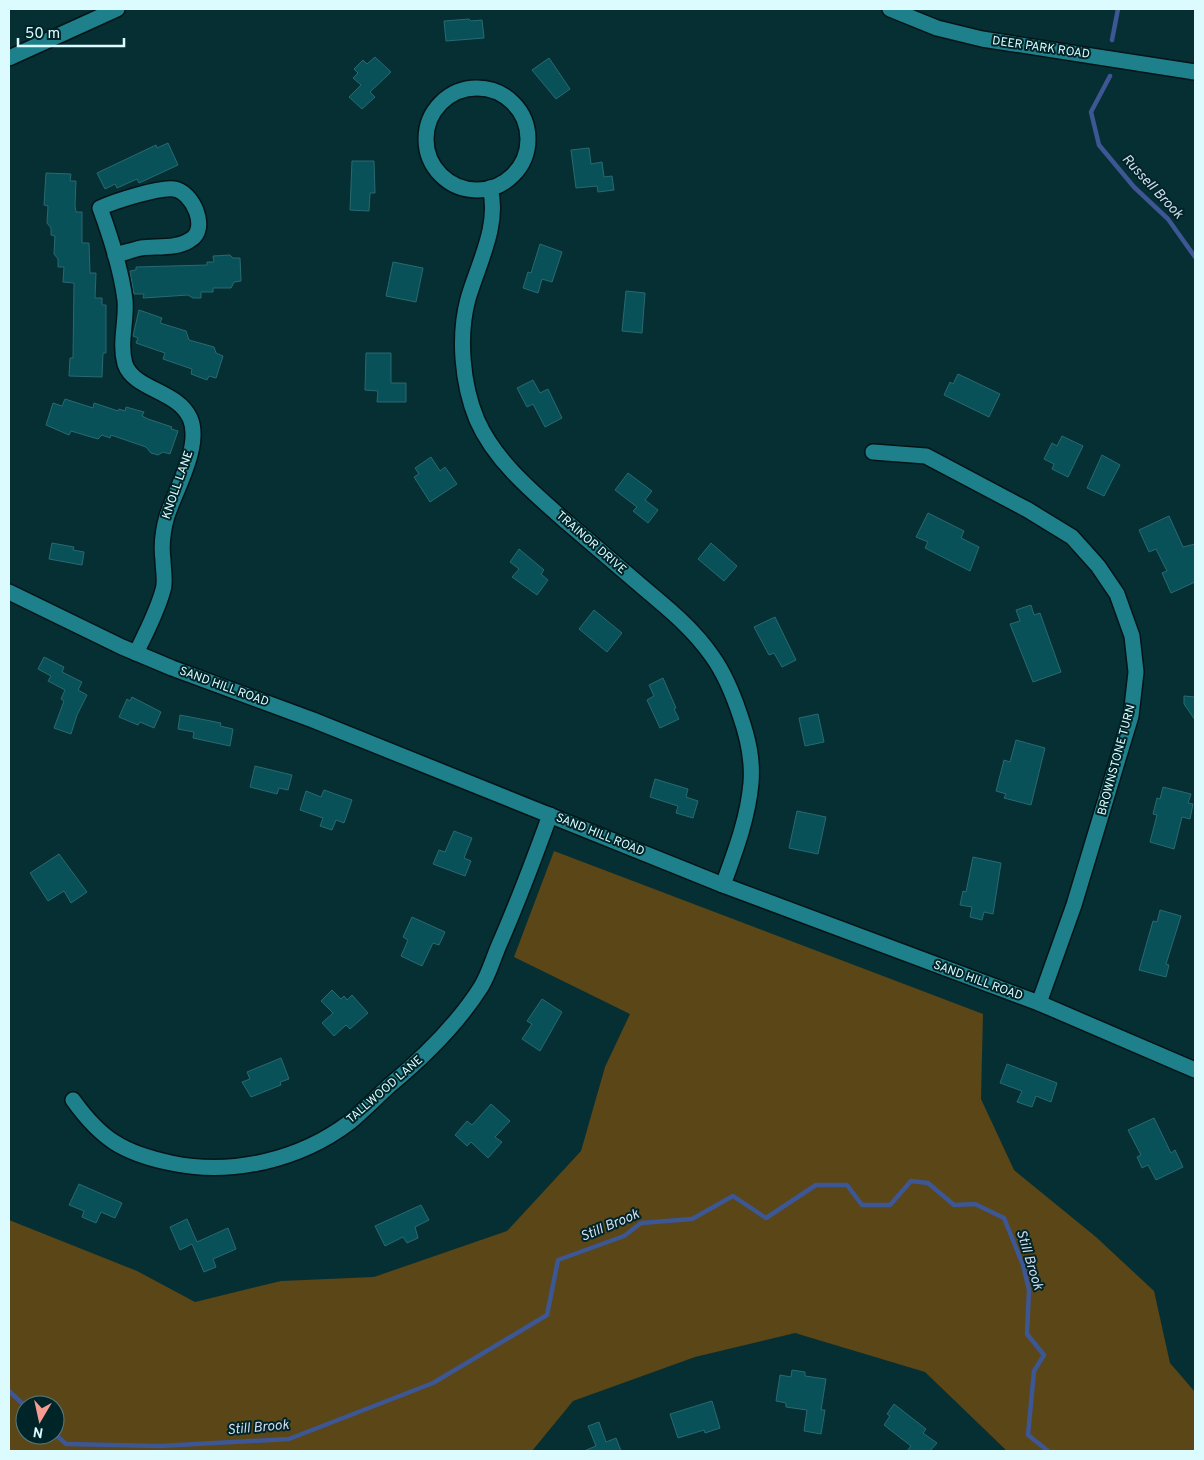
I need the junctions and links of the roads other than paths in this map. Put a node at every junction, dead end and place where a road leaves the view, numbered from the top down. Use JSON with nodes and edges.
{"nodes":[{"id":1,"x":116,"y":9,"type":"edge"},
{"id":2,"x":890,"y":9,"type":"edge"},
{"id":3,"x":9,"y":58,"type":"edge"},
{"id":4,"x":1195,"y":72,"type":"edge"},
{"id":5,"x":490,"y":188,"type":"junction"},
{"id":6,"x":115,"y":255,"type":"junction"},
{"id":7,"x":873,"y":452,"type":"dead end"},
{"id":8,"x":9,"y":592,"type":"edge"},
{"id":9,"x":136,"y":653,"type":"junction"},
{"id":10,"x":550,"y":815,"type":"junction"},
{"id":11,"x":723,"y":885,"type":"junction"},
{"id":12,"x":1039,"y":1003,"type":"junction"},
{"id":13,"x":1195,"y":1070,"type":"edge"},
{"id":14,"x":73,"y":1100,"type":"dead end"}],
"edges":[{"from":1,"to":3,"type":"street"},
{"from":2,"to":4,"type":"street","name":"DEER PARK ROAD"},
{"from":5,"to":5,"type":"street"},
{"from":5,"to":11,"type":"street","name":"TRAINOR DRIVE"},
{"from":6,"to":6,"type":"street","name":"KNOLL LANE"},
{"from":6,"to":9,"type":"street","name":"KNOLL LANE"},
{"from":7,"to":12,"type":"street","name":"BROWNSTONE TURN"},
{"from":8,"to":9,"type":"street","name":"SAND HILL ROAD"},
{"from":9,"to":10,"type":"street","name":"SAND HILL ROAD"},
{"from":10,"to":11,"type":"street","name":"SAND HILL ROAD"},
{"from":10,"to":14,"type":"street","name":"TALLWOOD LANE"},
{"from":11,"to":12,"type":"street","name":"SAND HILL ROAD"},
{"from":12,"to":13,"type":"street","name":"SAND HILL ROAD"}]}
